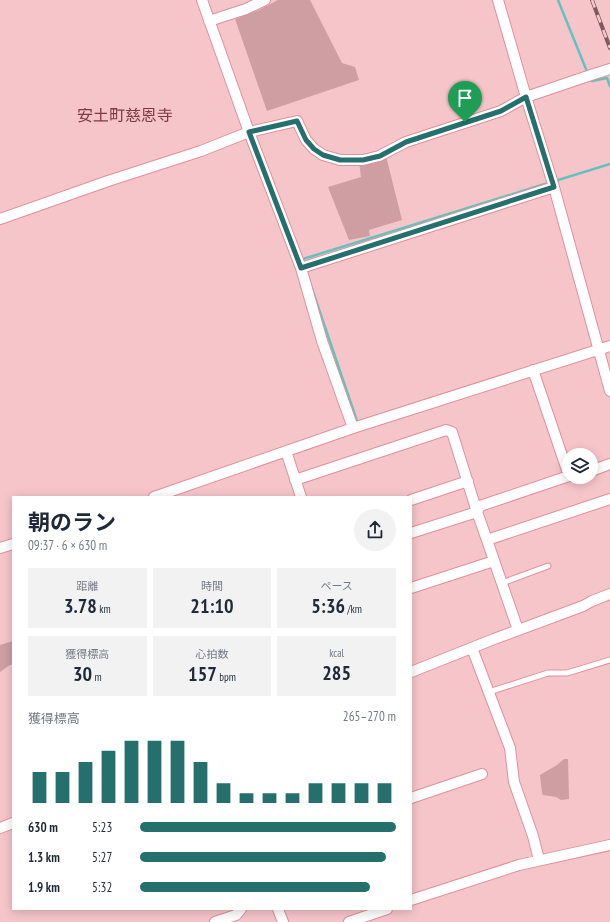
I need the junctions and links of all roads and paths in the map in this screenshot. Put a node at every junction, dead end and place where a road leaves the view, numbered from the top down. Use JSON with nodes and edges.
{"nodes":[{"id":1,"x":202,"y":0,"type":"edge"},
{"id":2,"x":265,"y":0,"type":"edge"},
{"id":3,"x":498,"y":0,"type":"edge"},
{"id":4,"x":210,"y":21,"type":"junction"},
{"id":5,"x":610,"y":69,"type":"edge"},
{"id":6,"x":526,"y":97,"type":"junction"},
{"id":7,"x":249,"y":132,"type":"junction"},
{"id":8,"x":554,"y":187,"type":"junction"},
{"id":9,"x":0,"y":219,"type":"edge"},
{"id":10,"x":301,"y":268,"type":"junction"},
{"id":11,"x":610,"y":346,"type":"edge"},
{"id":12,"x":598,"y":349,"type":"junction"},
{"id":13,"x":533,"y":370,"type":"junction"},
{"id":14,"x":608,"y":376,"type":"edge"},
{"id":15,"x":610,"y":391,"type":"edge"},
{"id":16,"x":352,"y":428,"type":"junction"},
{"id":17,"x":286,"y":451,"type":"junction"},
{"id":18,"x":562,"y":455,"type":"edge"},
{"id":19,"x":610,"y":464,"type":"edge"},
{"id":20,"x":598,"y":468,"type":"edge"},
{"id":21,"x":562,"y":478,"type":"edge"},
{"id":22,"x":295,"y":480,"type":"junction"},
{"id":23,"x":468,"y":481,"type":"junction"},
{"id":24,"x":157,"y":496,"type":"edge"},
{"id":25,"x":301,"y":496,"type":"edge"},
{"id":26,"x":610,"y":499,"type":"edge"},
{"id":27,"x":412,"y":500,"type":"edge"},
{"id":28,"x":477,"y":512,"type":"junction"},
{"id":29,"x":412,"y":533,"type":"edge"},
{"id":30,"x":487,"y":540,"type":"junction"},
{"id":31,"x":12,"y":544,"type":"edge"},
{"id":32,"x":0,"y":548,"type":"edge"},
{"id":33,"x":494,"y":561,"type":"junction"},
{"id":34,"x":548,"y":566,"type":"dead end"},
{"id":35,"x":502,"y":583,"type":"junction"},
{"id":36,"x":412,"y":588,"type":"edge"},
{"id":37,"x":610,"y":594,"type":"edge"},
{"id":38,"x":518,"y":630,"type":"junction"},
{"id":39,"x":472,"y":648,"type":"junction"},
{"id":40,"x":610,"y":660,"type":"edge"},
{"id":41,"x":412,"y":672,"type":"edge"},
{"id":42,"x":489,"y":692,"type":"junction"},
{"id":43,"x":482,"y":774,"type":"dead end"},
{"id":44,"x":412,"y":798,"type":"edge"},
{"id":45,"x":12,"y":823,"type":"edge"},
{"id":46,"x":0,"y":828,"type":"edge"},
{"id":47,"x":610,"y":844,"type":"edge"},
{"id":48,"x":539,"y":860,"type":"junction"},
{"id":49,"x":412,"y":900,"type":"edge"},
{"id":50,"x":240,"y":910,"type":"edge"},
{"id":51,"x":278,"y":910,"type":"edge"},
{"id":52,"x":384,"y":910,"type":"edge"},
{"id":53,"x":215,"y":922,"type":"edge"},
{"id":54,"x":283,"y":922,"type":"edge"},
{"id":55,"x":349,"y":922,"type":"edge"}],
"edges":[{"from":1,"to":4,"type":"street"},
{"from":2,"to":4,"type":"street"},
{"from":3,"to":6,"type":"street"},
{"from":4,"to":7,"type":"street"},
{"from":5,"to":6,"type":"street"},
{"from":6,"to":7,"type":"street"},
{"from":6,"to":8,"type":"street"},
{"from":7,"to":9,"type":"street"},
{"from":7,"to":10,"type":"street"},
{"from":8,"to":10,"type":"street"},
{"from":8,"to":12,"type":"street"},
{"from":10,"to":16,"type":"street"},
{"from":11,"to":12,"type":"street"},
{"from":12,"to":13,"type":"street"},
{"from":12,"to":14,"type":"street"},
{"from":13,"to":16,"type":"street"},
{"from":13,"to":18,"type":"street"},
{"from":14,"to":15,"type":"street"},
{"from":16,"to":17,"type":"street"},
{"from":17,"to":22,"type":"street"},
{"from":17,"to":24,"type":"street"},
{"from":19,"to":20,"type":"street"},
{"from":21,"to":28,"type":"street"},
{"from":22,"to":23,"type":"street"},
{"from":22,"to":25,"type":"street"},
{"from":23,"to":27,"type":"street"},
{"from":23,"to":28,"type":"street"},
{"from":26,"to":30,"type":"street"},
{"from":28,"to":29,"type":"street"},
{"from":28,"to":30,"type":"street"},
{"from":30,"to":33,"type":"street"},
{"from":31,"to":32,"type":"street"},
{"from":33,"to":35,"type":"street"},
{"from":33,"to":36,"type":"street"},
{"from":34,"to":35,"type":"lane"},
{"from":35,"to":38,"type":"street"},
{"from":37,"to":38,"type":"street"},
{"from":38,"to":39,"type":"street"},
{"from":39,"to":41,"type":"street"},
{"from":39,"to":42,"type":"street"},
{"from":40,"to":42,"type":"lane"},
{"from":42,"to":48,"type":"street"},
{"from":43,"to":44,"type":"street"},
{"from":45,"to":46,"type":"street"},
{"from":47,"to":48,"type":"street"},
{"from":48,"to":49,"type":"street"},
{"from":50,"to":53,"type":"street"},
{"from":51,"to":54,"type":"street"},
{"from":52,"to":55,"type":"street"}]}
